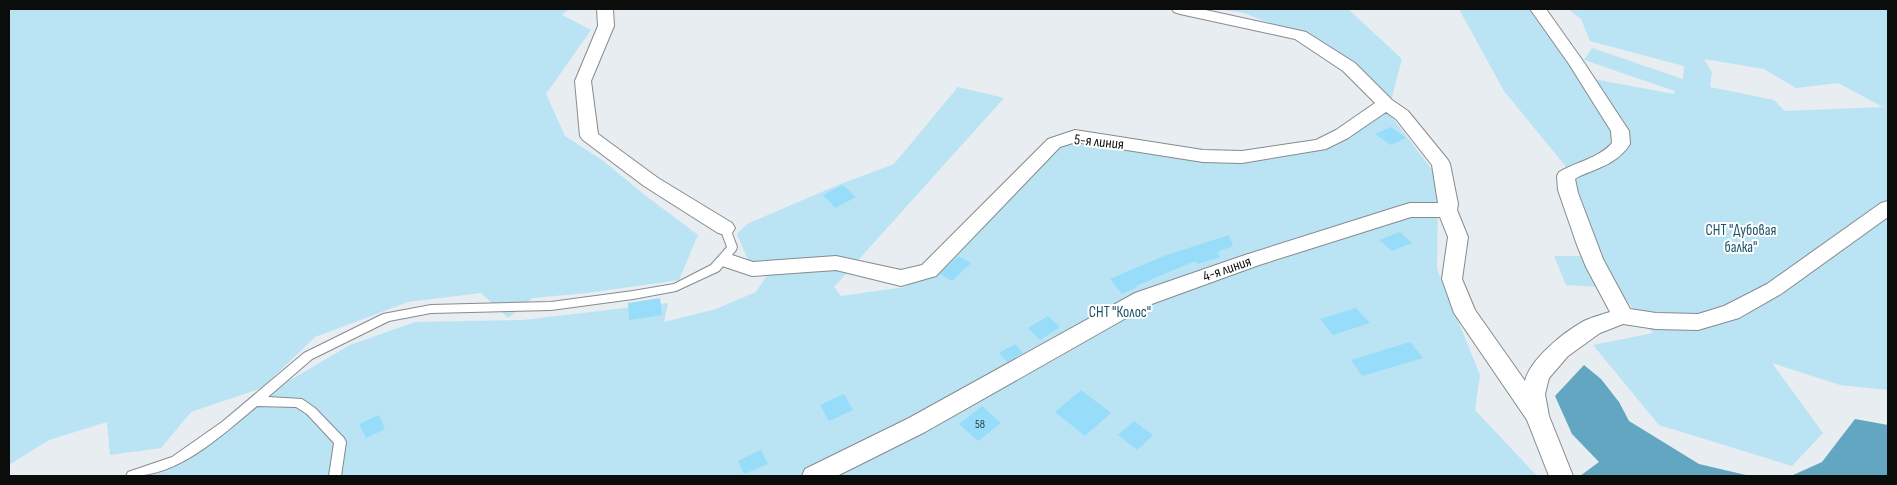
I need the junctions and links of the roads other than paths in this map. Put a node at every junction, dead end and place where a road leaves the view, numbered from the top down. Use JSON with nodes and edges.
{"nodes":[{"id":1,"x":605,"y":9,"type":"edge"},
{"id":2,"x":1180,"y":9,"type":"edge"},
{"id":3,"x":1538,"y":9,"type":"edge"},
{"id":4,"x":1386,"y":104,"type":"junction"},
{"id":5,"x":1888,"y":208,"type":"edge"},
{"id":6,"x":1447,"y":210,"type":"junction"},
{"id":7,"x":725,"y":228,"type":"joint"},
{"id":8,"x":729,"y":261,"type":"dead end"},
{"id":9,"x":1622,"y":316,"type":"junction"},
{"id":10,"x":255,"y":401,"type":"junction"},
{"id":11,"x":1537,"y":416,"type":"junction"},
{"id":12,"x":132,"y":476,"type":"edge"},
{"id":13,"x":335,"y":476,"type":"edge"},
{"id":14,"x":814,"y":476,"type":"edge"},
{"id":15,"x":1561,"y":476,"type":"edge"}],
"edges":[{"from":1,"to":7,"type":"street"},
{"from":2,"to":4,"type":"street"},
{"from":3,"to":9,"type":"street"},
{"from":4,"to":6,"type":"street"},
{"from":4,"to":8,"type":"street","name":"5-я линия"},
{"from":5,"to":9,"type":"street"},
{"from":6,"to":11,"type":"street"},
{"from":6,"to":14,"type":"street","name":"4-я линия"},
{"from":7,"to":10,"type":"lane"},
{"from":9,"to":11,"type":"street"},
{"from":10,"to":12,"type":"lane"},
{"from":10,"to":13,"type":"lane"},
{"from":11,"to":15,"type":"street"}]}
